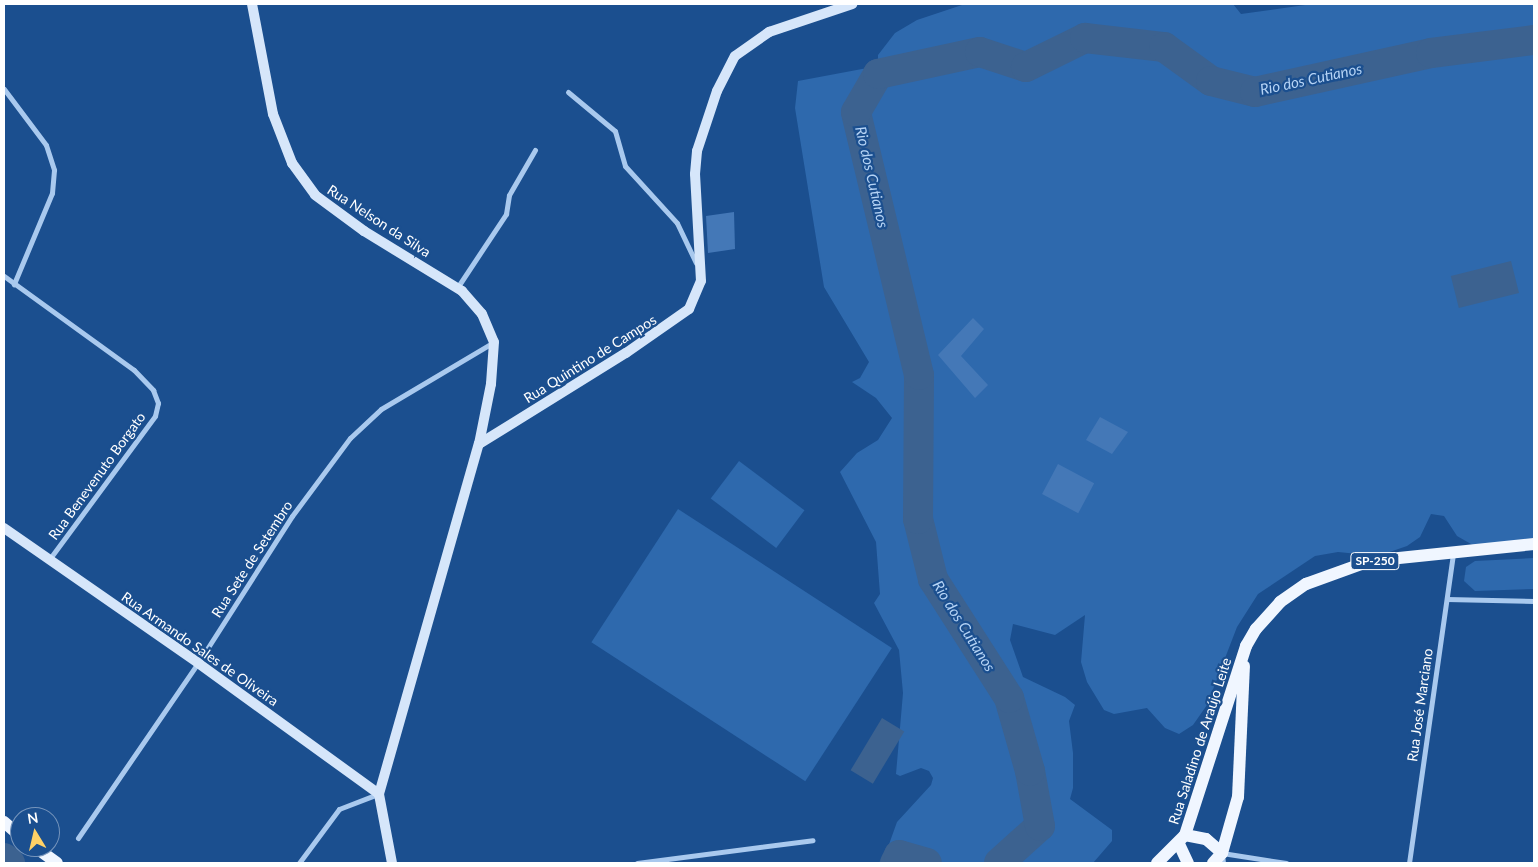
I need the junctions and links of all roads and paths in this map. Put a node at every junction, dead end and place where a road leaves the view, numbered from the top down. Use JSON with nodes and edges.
{"nodes":[{"id":1,"x":252,"y":4,"type":"edge"},
{"id":2,"x":852,"y":4,"type":"edge"},
{"id":3,"x":4,"y":89,"type":"edge"},
{"id":4,"x":568,"y":92,"type":"dead end"},
{"id":5,"x":535,"y":150,"type":"dead end"},
{"id":6,"x":4,"y":276,"type":"edge"},
{"id":7,"x":701,"y":280,"type":"junction"},
{"id":8,"x":14,"y":284,"type":"junction"},
{"id":9,"x":457,"y":288,"type":"junction"},
{"id":10,"x":494,"y":342,"type":"junction"},
{"id":11,"x":479,"y":444,"type":"junction"},
{"id":12,"x":4,"y":528,"type":"edge"},
{"id":13,"x":1534,"y":544,"type":"edge"},
{"id":14,"x":1454,"y":550,"type":"junction"},
{"id":15,"x":49,"y":560,"type":"junction"},
{"id":16,"x":1447,"y":599,"type":"junction"},
{"id":17,"x":1534,"y":602,"type":"edge"},
{"id":18,"x":1246,"y":646,"type":"junction"},
{"id":19,"x":198,"y":663,"type":"junction"},
{"id":20,"x":379,"y":794,"type":"junction"},
{"id":21,"x":78,"y":838,"type":"dead end"},
{"id":22,"x":1182,"y":839,"type":"junction"},
{"id":23,"x":813,"y":840,"type":"dead end"},
{"id":24,"x":1223,"y":858,"type":"edge"},
{"id":25,"x":298,"y":863,"type":"edge"},
{"id":26,"x":392,"y":863,"type":"edge"},
{"id":27,"x":636,"y":863,"type":"edge"},
{"id":28,"x":1157,"y":863,"type":"edge"},
{"id":29,"x":1188,"y":863,"type":"edge"},
{"id":30,"x":1213,"y":863,"type":"edge"},
{"id":31,"x":1286,"y":863,"type":"edge"},
{"id":32,"x":1410,"y":863,"type":"edge"}],
"edges":[{"from":1,"to":9,"type":"main road","name":"Rua Nelson da Silva"},
{"from":2,"to":7,"type":"main road","name":"Rua Quintino de Campos"},
{"from":3,"to":8,"type":"street"},
{"from":4,"to":7,"type":"street"},
{"from":5,"to":9,"type":"street"},
{"from":6,"to":8,"type":"street"},
{"from":7,"to":11,"type":"main road","name":"Rua Quintino de Campos"},
{"from":8,"to":15,"type":"street","name":"Rua Benevenuto Borgato"},
{"from":9,"to":10,"type":"main road","name":"Rua Nelson da Silva"},
{"from":10,"to":11,"type":"main road"},
{"from":10,"to":19,"type":"street","name":"Rua Sete de Setembro"},
{"from":11,"to":20,"type":"main road"},
{"from":12,"to":15,"type":"main road","name":"Rua Armando Sales de Oliveira"},
{"from":13,"to":14,"type":"main road","name":"Rua Saladino de Araújo Leite","number":"SP-250"},
{"from":14,"to":16,"type":"street","name":"Rua José Marciano"},
{"from":14,"to":18,"type":"main road","name":"Rua Saladino de Araújo Leite","number":"SP-250"},
{"from":15,"to":19,"type":"main road","name":"Rua Armando Sales de Oliveira"},
{"from":16,"to":17,"type":"street"},
{"from":16,"to":32,"type":"street","name":"Rua José Marciano"},
{"from":18,"to":22,"type":"main road","name":"Rua Saladino de Araújo Leite","number":"SP-250"},
{"from":18,"to":24,"type":"main road","name":"Rua Saladino de Araújo Leite","number":"SP-250"},
{"from":19,"to":20,"type":"main road","name":"Rua Armando Sales de Oliveira"},
{"from":19,"to":21,"type":"street","name":"Rua Sete de Setembro"},
{"from":20,"to":25,"type":"street"},
{"from":20,"to":26,"type":"main road"},
{"from":22,"to":24,"type":"main road"},
{"from":22,"to":28,"type":"main road","name":"Rua Saladino de Araújo Leite","number":"SP-250"},
{"from":22,"to":29,"type":"main road"},
{"from":23,"to":27,"type":"street"},
{"from":24,"to":30,"type":"main road","name":"Rua Saladino de Araújo Leite","number":"SP-250"},
{"from":24,"to":31,"type":"street"}]}
